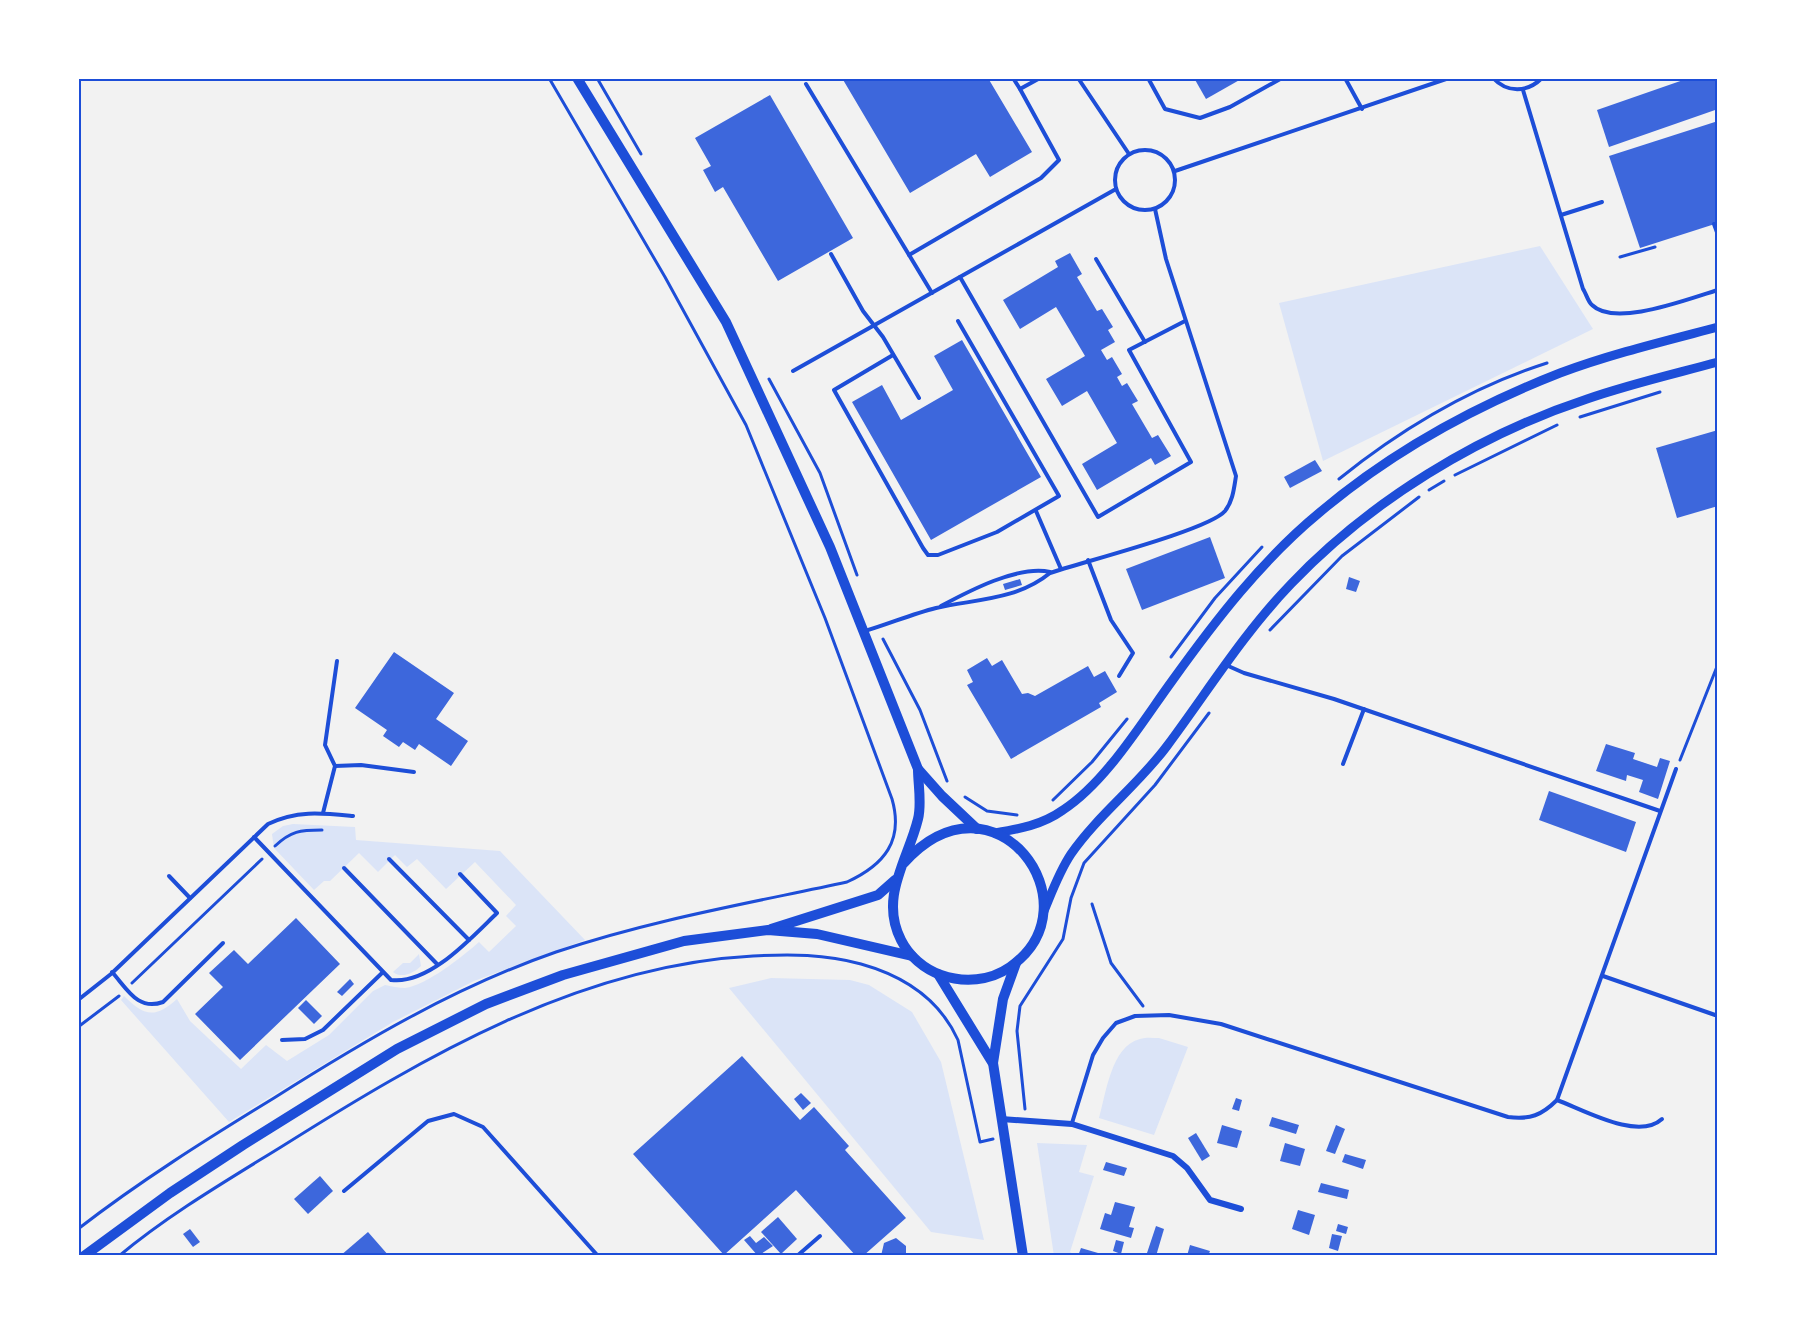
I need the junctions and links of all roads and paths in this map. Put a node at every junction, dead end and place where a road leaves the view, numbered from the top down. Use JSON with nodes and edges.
{"nodes":[{"id":1,"x":549,"y":78,"type":"edge"},
{"id":2,"x":577,"y":78,"type":"edge"},
{"id":3,"x":1014,"y":78,"type":"edge"},
{"id":4,"x":1040,"y":78,"type":"edge"},
{"id":5,"x":1078,"y":78,"type":"edge"},
{"id":6,"x":1148,"y":78,"type":"edge"},
{"id":7,"x":1282,"y":78,"type":"edge"},
{"id":8,"x":1345,"y":78,"type":"edge"},
{"id":9,"x":1449,"y":78,"type":"edge"},
{"id":10,"x":1493,"y":78,"type":"edge"},
{"id":11,"x":1542,"y":78,"type":"edge"},
{"id":12,"x":806,"y":84,"type":"dead end"},
{"id":13,"x":1020,"y":89,"type":"junction"},
{"id":14,"x":1523,"y":90,"type":"junction"},
{"id":15,"x":1362,"y":109,"type":"junction"},
{"id":16,"x":1129,"y":154,"type":"junction"},
{"id":17,"x":1175,"y":171,"type":"junction"},
{"id":18,"x":1116,"y":189,"type":"junction"},
{"id":19,"x":1602,"y":202,"type":"dead end"},
{"id":20,"x":1155,"y":209,"type":"junction"},
{"id":21,"x":1561,"y":215,"type":"junction"},
{"id":22,"x":1714,"y":224,"type":"dead end"},
{"id":23,"x":1718,"y":236,"type":"edge"},
{"id":24,"x":1655,"y":247,"type":"dead end"},
{"id":25,"x":831,"y":254,"type":"dead end"},
{"id":26,"x":909,"y":255,"type":"junction"},
{"id":27,"x":1620,"y":257,"type":"dead end"},
{"id":28,"x":1096,"y":259,"type":"dead end"},
{"id":29,"x":960,"y":277,"type":"junction"},
{"id":30,"x":1718,"y":290,"type":"edge"},
{"id":31,"x":932,"y":293,"type":"junction"},
{"id":32,"x":958,"y":321,"type":"dead end"},
{"id":33,"x":1185,"y":321,"type":"junction"},
{"id":34,"x":874,"y":327,"type":"junction"},
{"id":35,"x":1718,"y":327,"type":"edge"},
{"id":36,"x":1145,"y":342,"type":"junction"},
{"id":37,"x":893,"y":355,"type":"junction"},
{"id":38,"x":1718,"y":362,"type":"edge"},
{"id":39,"x":793,"y":371,"type":"dead end"},
{"id":40,"x":1668,"y":390,"type":"dead end"},
{"id":41,"x":919,"y":398,"type":"dead end"},
{"id":42,"x":1571,"y":420,"type":"dead end"},
{"id":43,"x":1561,"y":423,"type":"dead end"},
{"id":44,"x":1036,"y":511,"type":"junction"},
{"id":45,"x":1088,"y":560,"type":"junction"},
{"id":46,"x":1061,"y":569,"type":"junction"},
{"id":47,"x":1050,"y":573,"type":"junction"},
{"id":48,"x":937,"y":608,"type":"junction"},
{"id":49,"x":865,"y":631,"type":"junction"},
{"id":50,"x":1266,"y":634,"type":"dead end"},
{"id":51,"x":337,"y":661,"type":"dead end"},
{"id":52,"x":1224,"y":664,"type":"junction"},
{"id":53,"x":1718,"y":664,"type":"edge"},
{"id":54,"x":1119,"y":676,"type":"dead end"},
{"id":55,"x":1212,"y":708,"type":"dead end"},
{"id":56,"x":1364,"y":709,"type":"junction"},
{"id":57,"x":1343,"y":764,"type":"dead end"},
{"id":58,"x":335,"y":766,"type":"junction"},
{"id":59,"x":918,"y":769,"type":"junction"},
{"id":60,"x":1676,"y":769,"type":"joint"},
{"id":61,"x":414,"y":772,"type":"dead end"},
{"id":62,"x":1660,"y":811,"type":"junction"},
{"id":63,"x":323,"y":813,"type":"junction"},
{"id":64,"x":353,"y":816,"type":"dead end"},
{"id":65,"x":977,"y":829,"type":"junction"},
{"id":66,"x":322,"y":830,"type":"dead end"},
{"id":67,"x":995,"y":833,"type":"junction"},
{"id":68,"x":254,"y":837,"type":"junction"},
{"id":69,"x":269,"y":852,"type":"junction"},
{"id":70,"x":389,"y":859,"type":"dead end"},
{"id":71,"x":904,"y":863,"type":"junction"},
{"id":72,"x":344,"y":868,"type":"dead end"},
{"id":73,"x":460,"y":874,"type":"dead end"},
{"id":74,"x":169,"y":876,"type":"dead end"},
{"id":75,"x":896,"y":880,"type":"junction"},
{"id":76,"x":190,"y":898,"type":"junction"},
{"id":77,"x":1092,"y":904,"type":"dead end"},
{"id":78,"x":1043,"y":912,"type":"junction"},
{"id":79,"x":768,"y":930,"type":"junction"},
{"id":80,"x":469,"y":940,"type":"junction"},
{"id":81,"x":223,"y":943,"type":"dead end"},
{"id":82,"x":912,"y":956,"type":"junction"},
{"id":83,"x":1016,"y":963,"type":"junction"},
{"id":84,"x":437,"y":964,"type":"junction"},
{"id":85,"x":112,"y":972,"type":"junction"},
{"id":86,"x":382,"y":973,"type":"junction"},
{"id":87,"x":938,"y":974,"type":"junction"},
{"id":88,"x":1603,"y":976,"type":"junction"},
{"id":89,"x":126,"y":988,"type":"junction"},
{"id":90,"x":78,"y":1000,"type":"edge"},
{"id":91,"x":1149,"y":1015,"type":"junction"},
{"id":92,"x":1718,"y":1016,"type":"edge"},
{"id":93,"x":78,"y":1027,"type":"edge"},
{"id":94,"x":282,"y":1040,"type":"dead end"},
{"id":95,"x":993,"y":1063,"type":"junction"},
{"id":96,"x":1557,"y":1100,"type":"junction"},
{"id":97,"x":1000,"y":1119,"type":"junction"},
{"id":98,"x":1662,"y":1119,"type":"dead end"},
{"id":99,"x":1026,"y":1120,"type":"junction"},
{"id":100,"x":1072,"y":1124,"type":"junction"},
{"id":101,"x":1004,"y":1137,"type":"junction"},
{"id":102,"x":344,"y":1191,"type":"dead end"},
{"id":103,"x":1241,"y":1209,"type":"dead end"},
{"id":104,"x":78,"y":1229,"type":"edge"},
{"id":105,"x":820,"y":1236,"type":"dead end"},
{"id":106,"x":84,"y":1256,"type":"edge"},
{"id":107,"x":119,"y":1256,"type":"edge"},
{"id":108,"x":598,"y":1256,"type":"edge"},
{"id":109,"x":797,"y":1256,"type":"edge"},
{"id":110,"x":1023,"y":1256,"type":"edge"}],
"edges":[{"from":1,"to":104,"type":"path"},
{"from":2,"to":49,"type":"main road"},
{"from":3,"to":13,"type":"lane"},
{"from":4,"to":13,"type":"lane"},
{"from":5,"to":16,"type":"lane"},
{"from":6,"to":7,"type":"lane"},
{"from":8,"to":15,"type":"lane"},
{"from":9,"to":15,"type":"lane"},
{"from":10,"to":14,"type":"lane"},
{"from":11,"to":14,"type":"lane"},
{"from":12,"to":26,"type":"lane"},
{"from":13,"to":26,"type":"lane"},
{"from":14,"to":21,"type":"lane"},
{"from":15,"to":17,"type":"lane"},
{"from":16,"to":17,"type":"lane"},
{"from":16,"to":18,"type":"lane"},
{"from":17,"to":20,"type":"lane"},
{"from":18,"to":20,"type":"lane"},
{"from":18,"to":29,"type":"lane"},
{"from":19,"to":21,"type":"lane"},
{"from":20,"to":33,"type":"lane"},
{"from":21,"to":30,"type":"lane"},
{"from":22,"to":23,"type":"lane"},
{"from":24,"to":27,"type":"path"},
{"from":25,"to":34,"type":"lane"},
{"from":26,"to":31,"type":"lane"},
{"from":28,"to":36,"type":"lane"},
{"from":29,"to":31,"type":"lane"},
{"from":29,"to":36,"type":"lane"},
{"from":31,"to":34,"type":"lane"},
{"from":32,"to":44,"type":"lane"},
{"from":33,"to":36,"type":"lane"},
{"from":33,"to":45,"type":"lane"},
{"from":34,"to":37,"type":"lane"},
{"from":34,"to":39,"type":"lane"},
{"from":35,"to":67,"type":"street"},
{"from":37,"to":41,"type":"lane"},
{"from":37,"to":44,"type":"lane"},
{"from":38,"to":52,"type":"street"},
{"from":40,"to":42,"type":"path"},
{"from":43,"to":50,"type":"path"},
{"from":44,"to":46,"type":"lane"},
{"from":45,"to":46,"type":"lane"},
{"from":45,"to":54,"type":"lane"},
{"from":46,"to":47,"type":"lane"},
{"from":47,"to":48,"type":"lane"},
{"from":47,"to":48,"type":"lane"},
{"from":48,"to":49,"type":"lane"},
{"from":49,"to":59,"type":"main road"},
{"from":51,"to":58,"type":"lane"},
{"from":52,"to":56,"type":"lane"},
{"from":52,"to":78,"type":"street"},
{"from":53,"to":60,"type":"path"},
{"from":55,"to":99,"type":"path"},
{"from":56,"to":57,"type":"lane"},
{"from":56,"to":62,"type":"lane"},
{"from":58,"to":61,"type":"lane"},
{"from":58,"to":63,"type":"lane"},
{"from":59,"to":65,"type":"main road"},
{"from":59,"to":71,"type":"main road"},
{"from":60,"to":62,"type":"lane"},
{"from":62,"to":88,"type":"lane"},
{"from":63,"to":64,"type":"lane"},
{"from":63,"to":68,"type":"lane"},
{"from":65,"to":67,"type":"main road"},
{"from":65,"to":71,"type":"main road"},
{"from":66,"to":69,"type":"path"},
{"from":67,"to":78,"type":"main road"},
{"from":68,"to":69,"type":"lane"},
{"from":68,"to":76,"type":"lane"},
{"from":69,"to":86,"type":"lane"},
{"from":69,"to":89,"type":"path"},
{"from":70,"to":80,"type":"lane"},
{"from":71,"to":75,"type":"main road"},
{"from":72,"to":84,"type":"lane"},
{"from":73,"to":80,"type":"lane"},
{"from":74,"to":76,"type":"lane"},
{"from":75,"to":79,"type":"main road"},
{"from":75,"to":82,"type":"main road"},
{"from":76,"to":85,"type":"lane"},
{"from":77,"to":91,"type":"path"},
{"from":78,"to":83,"type":"main road"},
{"from":79,"to":82,"type":"main road"},
{"from":79,"to":106,"type":"main road"},
{"from":80,"to":84,"type":"lane"},
{"from":81,"to":89,"type":"lane"},
{"from":82,"to":87,"type":"main road"},
{"from":83,"to":87,"type":"main road"},
{"from":83,"to":95,"type":"main road"},
{"from":84,"to":86,"type":"lane"},
{"from":85,"to":89,"type":"lane"},
{"from":85,"to":90,"type":"lane"},
{"from":86,"to":94,"type":"lane"},
{"from":87,"to":95,"type":"main road"},
{"from":88,"to":92,"type":"lane"},
{"from":88,"to":96,"type":"lane"},
{"from":89,"to":93,"type":"path"},
{"from":91,"to":96,"type":"lane"},
{"from":91,"to":100,"type":"lane"},
{"from":95,"to":97,"type":"main road"},
{"from":96,"to":98,"type":"lane"},
{"from":97,"to":99,"type":"street"},
{"from":97,"to":101,"type":"main road"},
{"from":99,"to":100,"type":"street"},
{"from":100,"to":103,"type":"street"},
{"from":101,"to":107,"type":"path"},
{"from":101,"to":110,"type":"main road"},
{"from":102,"to":108,"type":"lane"},
{"from":105,"to":109,"type":"lane"}]}
